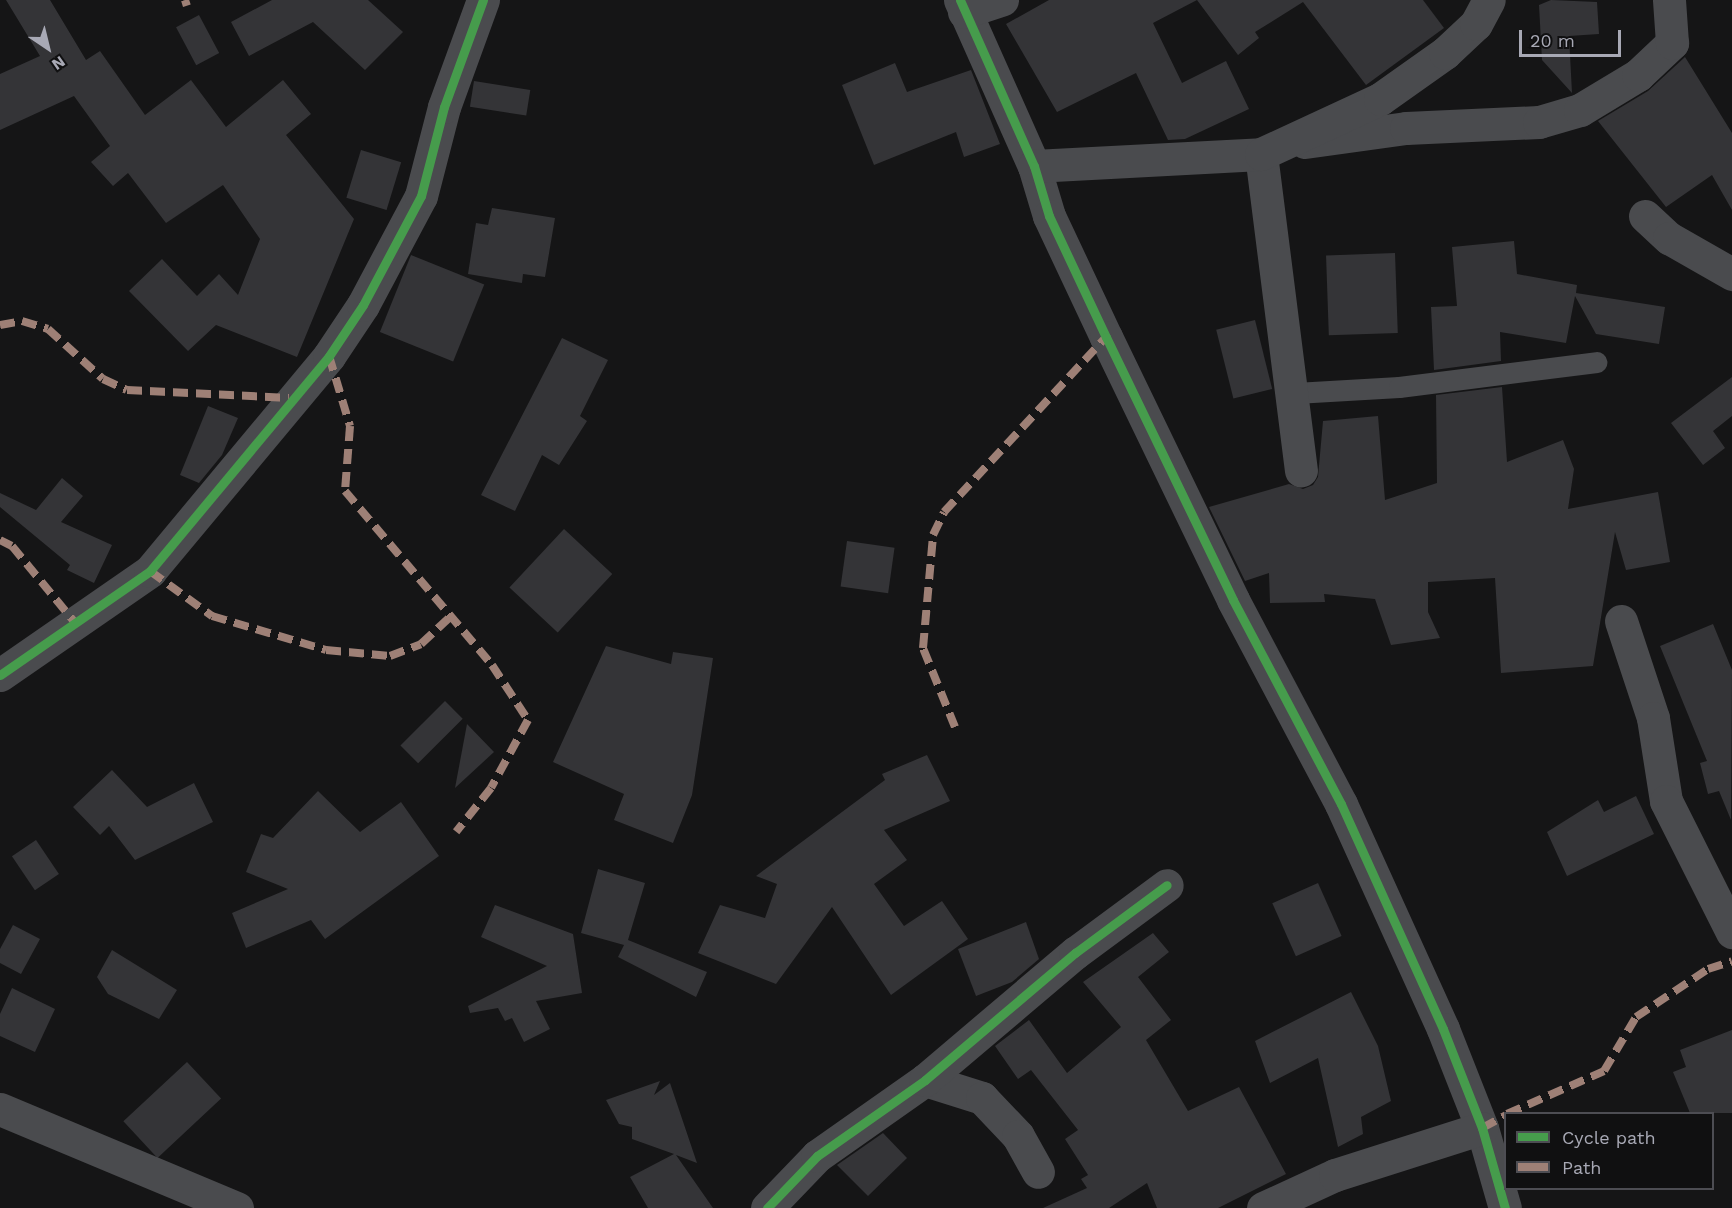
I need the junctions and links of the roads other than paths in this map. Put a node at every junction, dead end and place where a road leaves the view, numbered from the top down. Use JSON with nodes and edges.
{"nodes":[{"id":1,"x":483,"y":0,"type":"edge"},
{"id":2,"x":1002,"y":0,"type":"edge"},
{"id":3,"x":1489,"y":0,"type":"edge"},
{"id":4,"x":1669,"y":0,"type":"edge"},
{"id":5,"x":962,"y":6,"type":"edge"},
{"id":6,"x":1272,"y":149,"type":"junction"},
{"id":7,"x":1034,"y":166,"type":"junction"},
{"id":8,"x":1645,"y":216,"type":"dead end"},
{"id":9,"x":1732,"y":274,"type":"edge"},
{"id":10,"x":1596,"y":362,"type":"dead end"},
{"id":11,"x":1295,"y":393,"type":"junction"},
{"id":12,"x":1301,"y":470,"type":"dead end"},
{"id":13,"x":1621,"y":621,"type":"dead end"},
{"id":14,"x":0,"y":675,"type":"edge"},
{"id":15,"x":1167,"y":885,"type":"dead end"},
{"id":16,"x":1732,"y":932,"type":"edge"},
{"id":17,"x":925,"y":1080,"type":"junction"},
{"id":18,"x":0,"y":1109,"type":"edge"},
{"id":19,"x":1482,"y":1128,"type":"junction"},
{"id":20,"x":1038,"y":1172,"type":"dead end"},
{"id":21,"x":237,"y":1208,"type":"edge"},
{"id":22,"x":766,"y":1208,"type":"edge"},
{"id":23,"x":1263,"y":1208,"type":"edge"},
{"id":24,"x":1505,"y":1208,"type":"edge"}],
"edges":[{"from":1,"to":14,"type":"street"},
{"from":2,"to":5,"type":"street"},
{"from":3,"to":6,"type":"street"},
{"from":4,"to":6,"type":"street"},
{"from":5,"to":7,"type":"street"},
{"from":6,"to":7,"type":"street"},
{"from":6,"to":11,"type":"street"},
{"from":7,"to":19,"type":"street"},
{"from":8,"to":9,"type":"street"},
{"from":10,"to":11,"type":"lane"},
{"from":11,"to":12,"type":"street"},
{"from":13,"to":16,"type":"street"},
{"from":15,"to":17,"type":"street"},
{"from":17,"to":20,"type":"street"},
{"from":17,"to":22,"type":"street"},
{"from":18,"to":21,"type":"street"},
{"from":19,"to":23,"type":"street"},
{"from":19,"to":24,"type":"street"}]}
